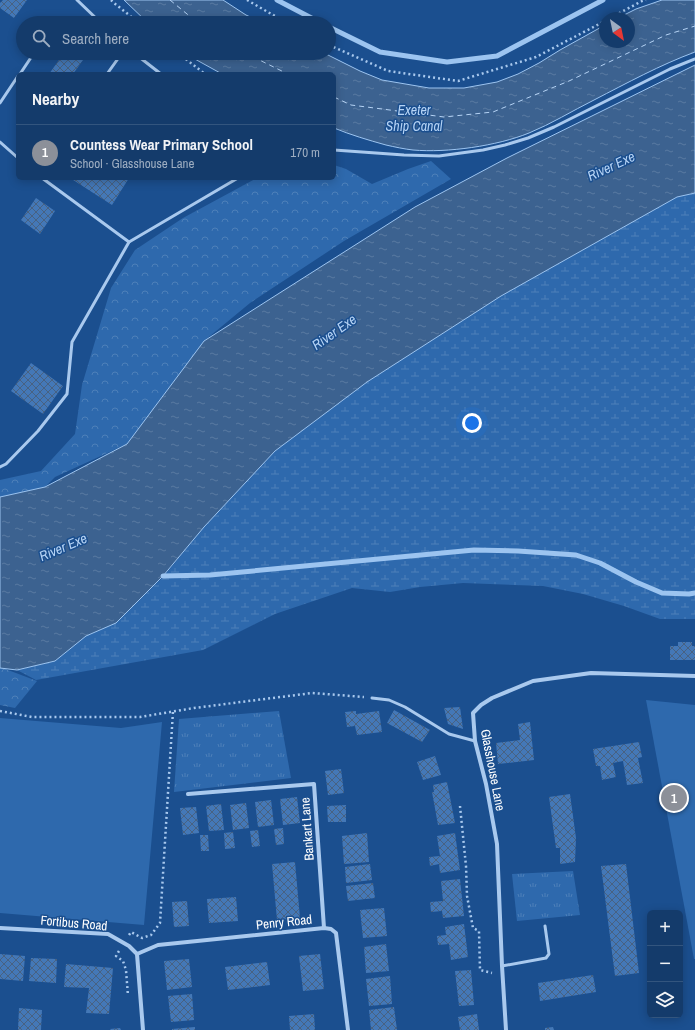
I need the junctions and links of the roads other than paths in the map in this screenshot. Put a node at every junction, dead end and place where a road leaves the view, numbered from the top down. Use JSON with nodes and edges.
{"nodes":[{"id":1,"x":77,"y":0,"type":"edge"},
{"id":2,"x":94,"y":16,"type":"edge"},
{"id":3,"x":695,"y":58,"type":"edge"},
{"id":4,"x":29,"y":60,"type":"edge"},
{"id":5,"x":117,"y":60,"type":"edge"},
{"id":6,"x":143,"y":60,"type":"edge"},
{"id":7,"x":21,"y":72,"type":"edge"},
{"id":8,"x":108,"y":72,"type":"edge"},
{"id":9,"x":158,"y":72,"type":"edge"},
{"id":10,"x":16,"y":79,"type":"edge"},
{"id":11,"x":0,"y":103,"type":"edge"},
{"id":12,"x":0,"y":142,"type":"edge"},
{"id":13,"x":336,"y":150,"type":"edge"},
{"id":14,"x":16,"y":156,"type":"edge"},
{"id":15,"x":45,"y":180,"type":"edge"},
{"id":16,"x":235,"y":180,"type":"edge"},
{"id":17,"x":129,"y":242,"type":"junction"},
{"id":18,"x":0,"y":467,"type":"edge"},
{"id":19,"x":695,"y":676,"type":"edge"},
{"id":20,"x":372,"y":698,"type":"road end"},
{"id":21,"x":475,"y":741,"type":"junction"},
{"id":22,"x":188,"y":794,"type":"dead end"},
{"id":23,"x":545,"y":926,"type":"dead end"},
{"id":24,"x":0,"y":928,"type":"edge"},
{"id":25,"x":324,"y":928,"type":"junction"},
{"id":26,"x":137,"y":954,"type":"junction"},
{"id":27,"x":502,"y":966,"type":"junction"},
{"id":28,"x":143,"y":1030,"type":"edge"},
{"id":29,"x":348,"y":1030,"type":"edge"},
{"id":30,"x":506,"y":1030,"type":"edge"}],
"edges":[{"from":1,"to":2,"type":"lane"},
{"from":3,"to":13,"type":"lane"},
{"from":4,"to":7,"type":"lane"},
{"from":5,"to":8,"type":"lane"},
{"from":6,"to":9,"type":"lane"},
{"from":10,"to":11,"type":"lane"},
{"from":12,"to":14,"type":"lane"},
{"from":15,"to":17,"type":"lane"},
{"from":16,"to":17,"type":"lane"},
{"from":17,"to":18,"type":"lane"},
{"from":19,"to":21,"type":"street","name":"Glasshouse Lane"},
{"from":20,"to":21,"type":"lane"},
{"from":21,"to":27,"type":"street","name":"Glasshouse Lane"},
{"from":22,"to":25,"type":"street","name":"Bankart Lane"},
{"from":23,"to":27,"type":"lane"},
{"from":24,"to":26,"type":"street","name":"Fortibus Road"},
{"from":25,"to":26,"type":"street","name":"Penry Road"},
{"from":25,"to":29,"type":"street","name":"Penry Road"},
{"from":26,"to":28,"type":"street"},
{"from":27,"to":30,"type":"street","name":"Glasshouse Lane"}]}
